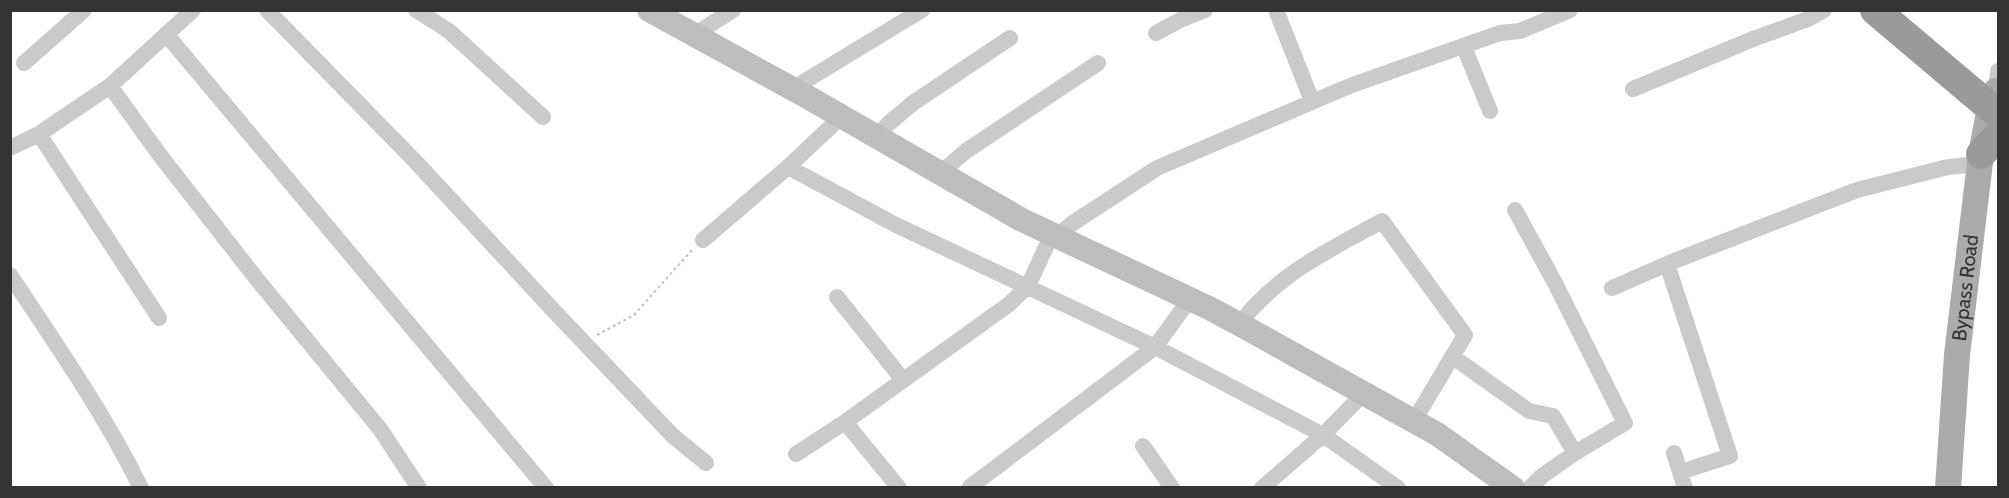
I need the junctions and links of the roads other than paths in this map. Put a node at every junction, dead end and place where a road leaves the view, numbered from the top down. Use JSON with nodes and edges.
{"nodes":[{"id":1,"x":84,"y":10,"type":"edge"},
{"id":2,"x":267,"y":10,"type":"edge"},
{"id":3,"x":416,"y":10,"type":"edge"},
{"id":4,"x":649,"y":10,"type":"edge"},
{"id":5,"x":734,"y":10,"type":"edge"},
{"id":6,"x":922,"y":10,"type":"edge"},
{"id":7,"x":1205,"y":10,"type":"edge"},
{"id":8,"x":1276,"y":10,"type":"edge"},
{"id":9,"x":1570,"y":10,"type":"edge"},
{"id":10,"x":1824,"y":10,"type":"edge"},
{"id":11,"x":1875,"y":10,"type":"edge"},
{"id":12,"x":1905,"y":10,"type":"edge"},
{"id":13,"x":191,"y":11,"type":"edge"},
{"id":14,"x":1156,"y":33,"type":"dead end"},
{"id":15,"x":166,"y":34,"type":"junction"},
{"id":16,"x":694,"y":35,"type":"junction"},
{"id":17,"x":1010,"y":38,"type":"dead end"},
{"id":18,"x":1464,"y":47,"type":"junction"},
{"id":19,"x":24,"y":63,"type":"dead end"},
{"id":20,"x":1098,"y":63,"type":"dead end"},
{"id":21,"x":110,"y":86,"type":"junction"},
{"id":22,"x":792,"y":89,"type":"junction"},
{"id":23,"x":1633,"y":89,"type":"dead end"},
{"id":24,"x":1996,"y":95,"type":"edge"},
{"id":25,"x":1312,"y":101,"type":"junction"},
{"id":26,"x":1490,"y":111,"type":"dead end"},
{"id":27,"x":543,"y":117,"type":"dead end"},
{"id":28,"x":841,"y":117,"type":"junction"},
{"id":29,"x":39,"y":134,"type":"junction"},
{"id":30,"x":877,"y":138,"type":"junction"},
{"id":31,"x":10,"y":148,"type":"edge"},
{"id":32,"x":1986,"y":151,"type":"edge"},
{"id":33,"x":788,"y":167,"type":"junction"},
{"id":34,"x":939,"y":174,"type":"junction"},
{"id":35,"x":1515,"y":210,"type":"dead end"},
{"id":36,"x":1054,"y":235,"type":"junction"},
{"id":37,"x":703,"y":240,"type":"road end"},
{"id":38,"x":1667,"y":264,"type":"junction"},
{"id":39,"x":10,"y":275,"type":"edge"},
{"id":40,"x":1028,"y":286,"type":"junction"},
{"id":41,"x":1612,"y":288,"type":"dead end"},
{"id":42,"x":837,"y":297,"type":"dead end"},
{"id":43,"x":1190,"y":299,"type":"junction"},
{"id":44,"x":159,"y":318,"type":"dead end"},
{"id":45,"x":1239,"y":324,"type":"junction"},
{"id":46,"x":1155,"y":348,"type":"junction"},
{"id":47,"x":1453,"y":357,"type":"junction"},
{"id":48,"x":903,"y":380,"type":"junction"},
{"id":49,"x":1364,"y":393,"type":"junction"},
{"id":50,"x":1414,"y":421,"type":"junction"},
{"id":51,"x":845,"y":422,"type":"junction"},
{"id":52,"x":1323,"y":435,"type":"junction"},
{"id":53,"x":1143,"y":446,"type":"dead end"},
{"id":54,"x":1575,"y":453,"type":"junction"},
{"id":55,"x":1674,"y":453,"type":"dead end"},
{"id":56,"x":796,"y":454,"type":"dead end"},
{"id":57,"x":706,"y":463,"type":"dead end"},
{"id":58,"x":1682,"y":480,"type":"edge"},
{"id":59,"x":1505,"y":485,"type":"edge"},
{"id":60,"x":414,"y":486,"type":"edge"},
{"id":61,"x":970,"y":487,"type":"edge"},
{"id":62,"x":1398,"y":487,"type":"edge"},
{"id":63,"x":141,"y":488,"type":"edge"},
{"id":64,"x":546,"y":488,"type":"edge"},
{"id":65,"x":899,"y":488,"type":"edge"},
{"id":66,"x":1172,"y":488,"type":"edge"},
{"id":67,"x":1262,"y":488,"type":"edge"},
{"id":68,"x":1530,"y":488,"type":"edge"},
{"id":69,"x":1948,"y":488,"type":"edge"}],
"edges":[{"from":1,"to":19,"type":"street"},
{"from":2,"to":57,"type":"street"},
{"from":3,"to":27,"type":"street"},
{"from":4,"to":16,"type":"street"},
{"from":5,"to":16,"type":"street"},
{"from":6,"to":22,"type":"street"},
{"from":7,"to":14,"type":"street"},
{"from":8,"to":25,"type":"street"},
{"from":9,"to":18,"type":"street"},
{"from":10,"to":23,"type":"street"},
{"from":11,"to":24,"type":"highway"},
{"from":12,"to":24,"type":"highway"},
{"from":13,"to":15,"type":"street"},
{"from":15,"to":21,"type":"street"},
{"from":15,"to":64,"type":"street"},
{"from":16,"to":22,"type":"street"},
{"from":17,"to":30,"type":"street"},
{"from":18,"to":25,"type":"street"},
{"from":18,"to":26,"type":"street"},
{"from":20,"to":34,"type":"street"},
{"from":21,"to":29,"type":"street"},
{"from":21,"to":60,"type":"street"},
{"from":22,"to":28,"type":"street"},
{"from":24,"to":32,"type":"main road","name":"Bypass Road"},
{"from":25,"to":36,"type":"street"},
{"from":28,"to":30,"type":"street"},
{"from":28,"to":33,"type":"street"},
{"from":29,"to":31,"type":"street"},
{"from":29,"to":44,"type":"street"},
{"from":30,"to":34,"type":"street"},
{"from":32,"to":38,"type":"street"},
{"from":32,"to":69,"type":"main road","name":"Bypass Road"},
{"from":33,"to":37,"type":"street"},
{"from":33,"to":40,"type":"street"},
{"from":34,"to":36,"type":"street"},
{"from":35,"to":54,"type":"street"},
{"from":36,"to":40,"type":"street"},
{"from":36,"to":43,"type":"street"},
{"from":38,"to":41,"type":"street"},
{"from":38,"to":58,"type":"street"},
{"from":39,"to":63,"type":"street"},
{"from":40,"to":46,"type":"street"},
{"from":40,"to":48,"type":"street"},
{"from":42,"to":48,"type":"street"},
{"from":43,"to":45,"type":"street"},
{"from":43,"to":46,"type":"street"},
{"from":45,"to":47,"type":"street"},
{"from":45,"to":49,"type":"street"},
{"from":46,"to":52,"type":"street"},
{"from":46,"to":61,"type":"street"},
{"from":47,"to":50,"type":"street"},
{"from":47,"to":54,"type":"street"},
{"from":48,"to":51,"type":"street"},
{"from":49,"to":50,"type":"street"},
{"from":49,"to":52,"type":"street"},
{"from":50,"to":59,"type":"street"},
{"from":51,"to":56,"type":"street"},
{"from":51,"to":65,"type":"street"},
{"from":52,"to":62,"type":"street"},
{"from":52,"to":67,"type":"street"},
{"from":53,"to":66,"type":"street"},
{"from":54,"to":68,"type":"street"},
{"from":55,"to":58,"type":"street"}]}
